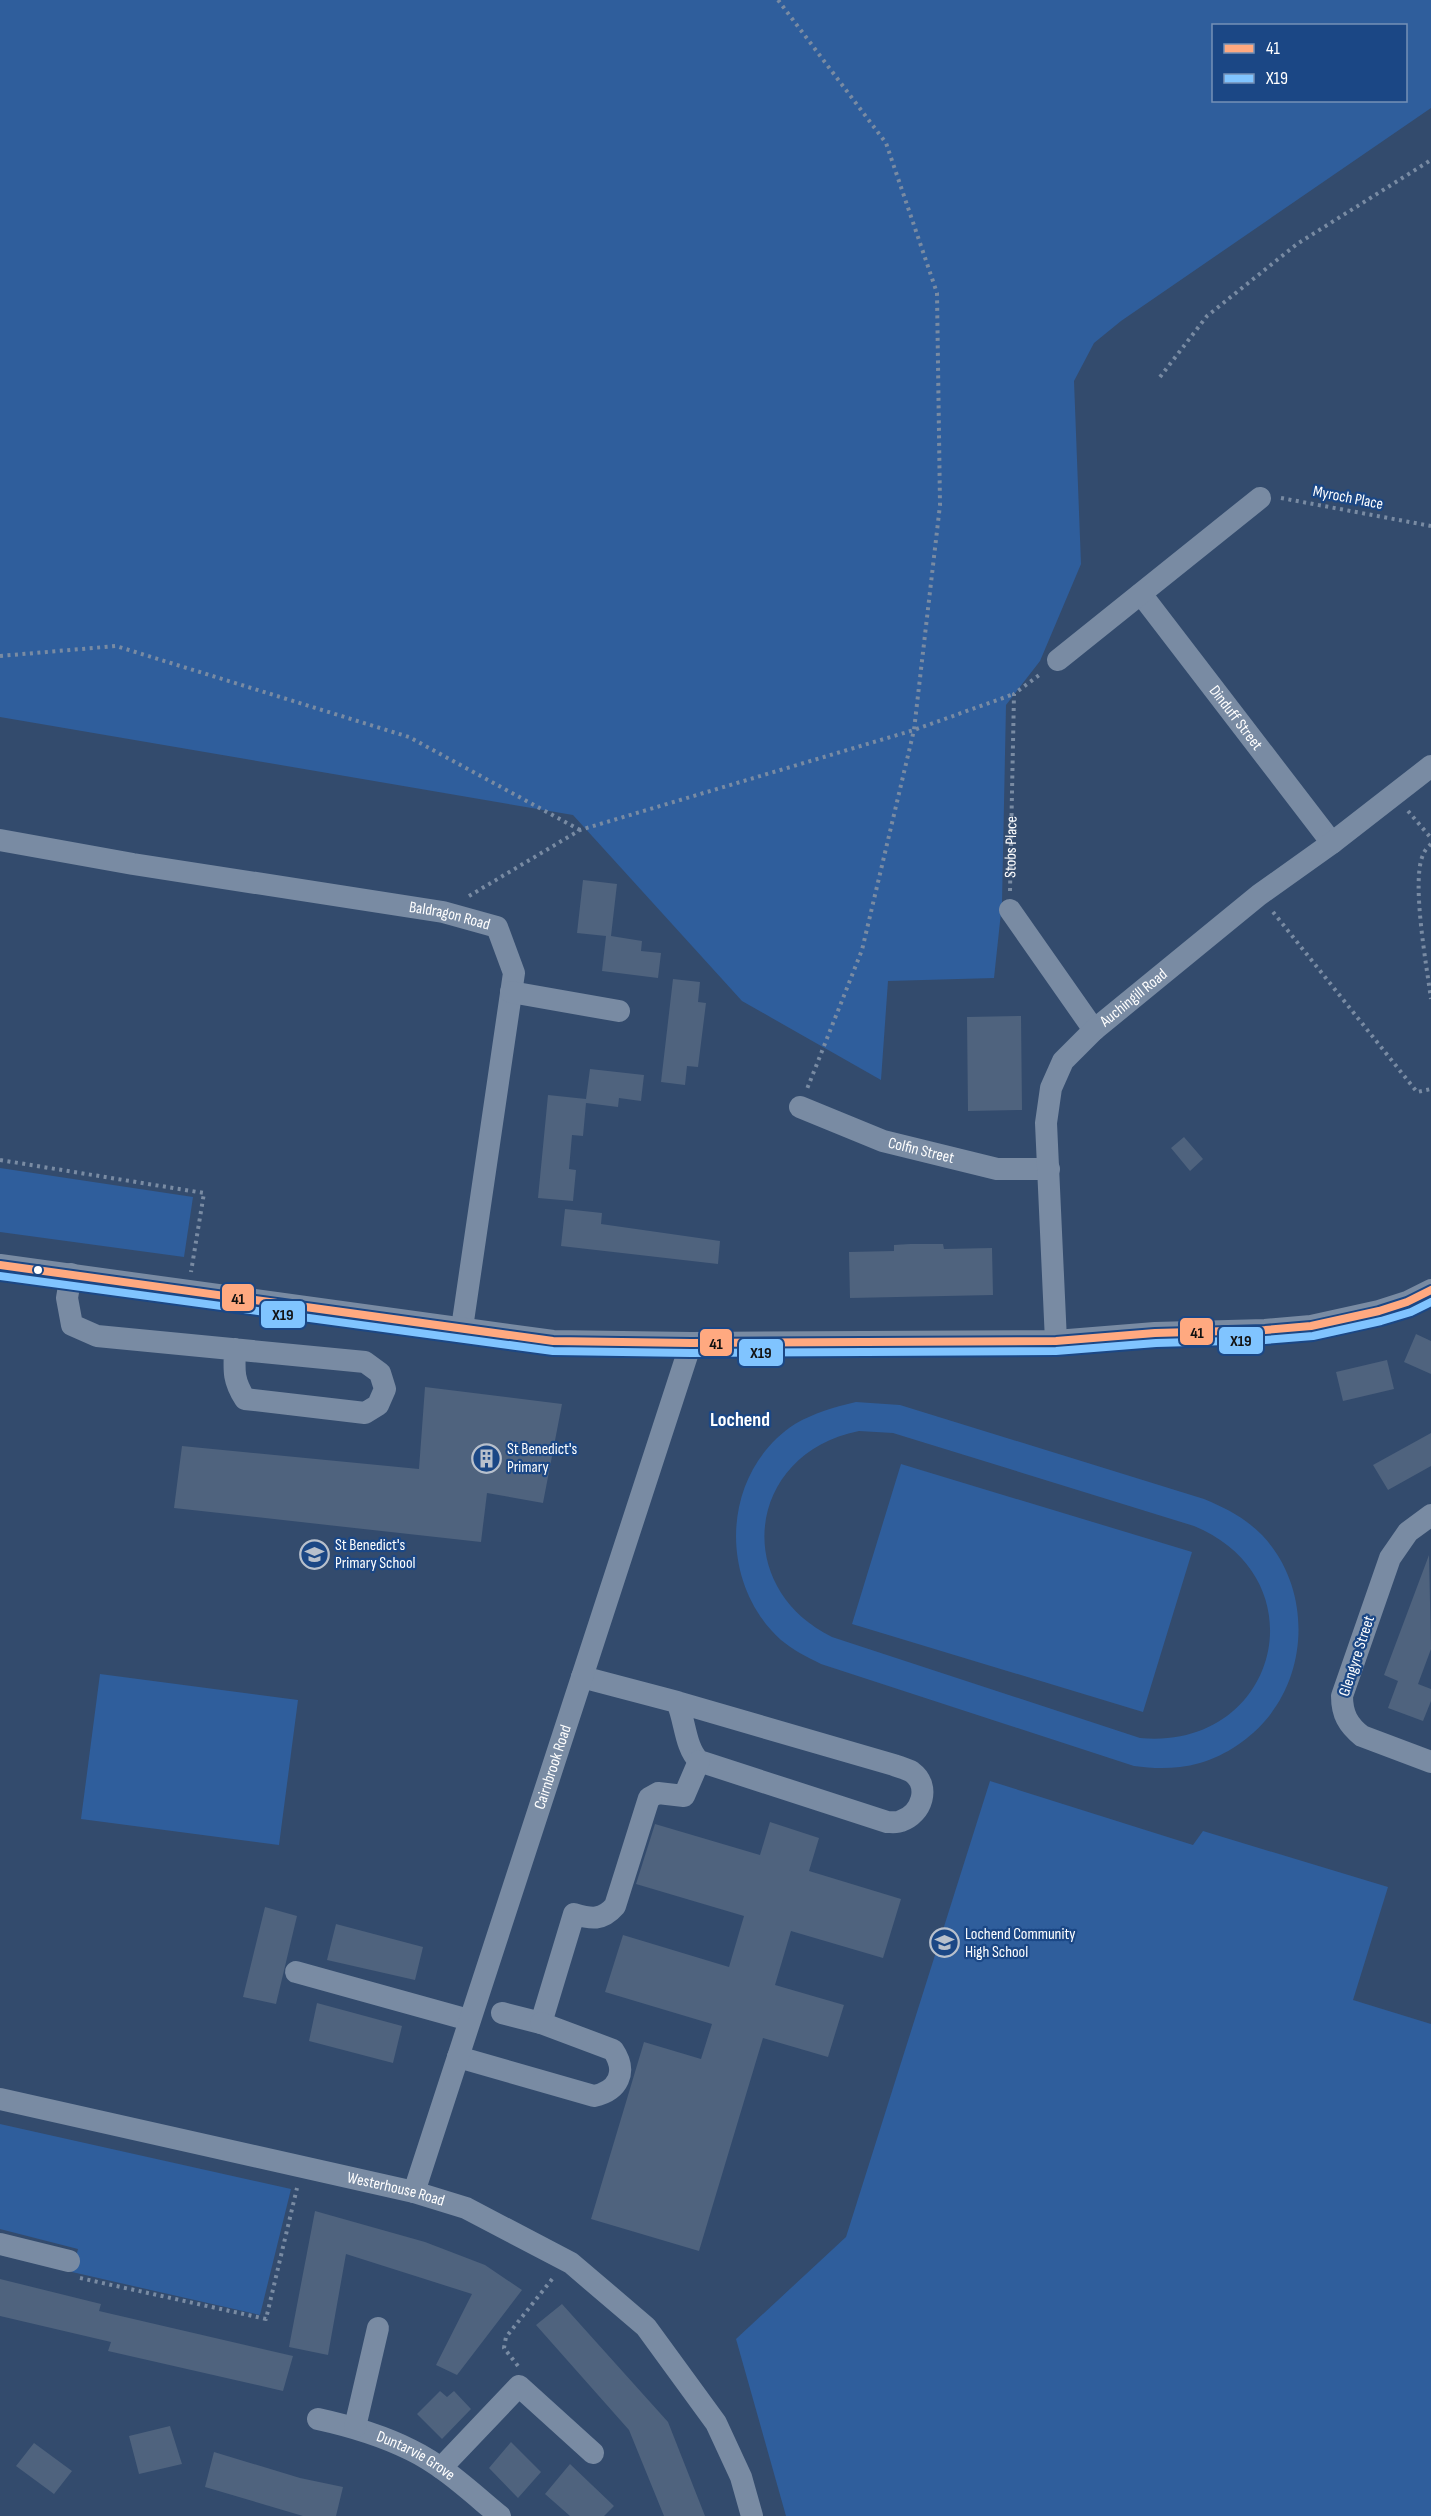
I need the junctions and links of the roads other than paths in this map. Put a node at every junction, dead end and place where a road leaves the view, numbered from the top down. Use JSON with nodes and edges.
{"nodes":[{"id":1,"x":1260,"y":498,"type":"road end"},
{"id":2,"x":1141,"y":594,"type":"junction"},
{"id":3,"x":1058,"y":660,"type":"road end"},
{"id":4,"x":1431,"y":766,"type":"edge"},
{"id":5,"x":0,"y":840,"type":"edge"},
{"id":6,"x":1332,"y":843,"type":"junction"},
{"id":7,"x":1010,"y":910,"type":"road end"},
{"id":8,"x":511,"y":992,"type":"junction"},
{"id":9,"x":619,"y":1011,"type":"dead end"},
{"id":10,"x":1087,"y":1036,"type":"junction"},
{"id":11,"x":800,"y":1107,"type":"road end"},
{"id":12,"x":1049,"y":1169,"type":"junction"},
{"id":13,"x":0,"y":1265,"type":"edge"},
{"id":14,"x":71,"y":1274,"type":"junction"},
{"id":15,"x":1431,"y":1290,"type":"edge"},
{"id":16,"x":462,"y":1328,"type":"junction"},
{"id":17,"x":1056,"y":1341,"type":"junction"},
{"id":18,"x":691,"y":1343,"type":"junction"},
{"id":19,"x":235,"y":1350,"type":"junction"},
{"id":20,"x":1431,"y":1515,"type":"edge"},
{"id":21,"x":582,"y":1677,"type":"junction"},
{"id":22,"x":677,"y":1702,"type":"junction"},
{"id":23,"x":699,"y":1761,"type":"junction"},
{"id":24,"x":1431,"y":1762,"type":"edge"},
{"id":25,"x":296,"y":1972,"type":"dead end"},
{"id":26,"x":502,"y":2013,"type":"dead end"},
{"id":27,"x":470,"y":2020,"type":"junction"},
{"id":28,"x":541,"y":2023,"type":"junction"},
{"id":29,"x":458,"y":2057,"type":"junction"},
{"id":30,"x":0,"y":2099,"type":"edge"},
{"id":31,"x":414,"y":2192,"type":"junction"},
{"id":32,"x":0,"y":2244,"type":"edge"},
{"id":33,"x":72,"y":2269,"type":"road end"},
{"id":34,"x":378,"y":2328,"type":"dead end"},
{"id":35,"x":318,"y":2419,"type":"dead end"},
{"id":36,"x":355,"y":2427,"type":"junction"},
{"id":37,"x":593,"y":2453,"type":"dead end"},
{"id":38,"x":441,"y":2468,"type":"junction"},
{"id":39,"x":500,"y":2516,"type":"edge"},
{"id":40,"x":752,"y":2516,"type":"edge"}],
"edges":[{"from":1,"to":2,"type":"street"},
{"from":2,"to":3,"type":"street"},
{"from":2,"to":6,"type":"street","name":"Dinduff Street"},
{"from":4,"to":6,"type":"street","name":"Auchingill Road"},
{"from":5,"to":8,"type":"street","name":"Baldragon Road"},
{"from":6,"to":10,"type":"street","name":"Auchingill Road"},
{"from":7,"to":10,"type":"street"},
{"from":8,"to":9,"type":"street"},
{"from":8,"to":16,"type":"street","name":"Baldragon Road"},
{"from":10,"to":12,"type":"street","name":"Auchingill Road"},
{"from":11,"to":12,"type":"street","name":"Colfin Street"},
{"from":12,"to":17,"type":"street","name":"Auchingill Road"},
{"from":13,"to":14,"type":"street"},
{"from":14,"to":16,"type":"street"},
{"from":14,"to":19,"type":"street"},
{"from":15,"to":17,"type":"street"},
{"from":16,"to":18,"type":"street"},
{"from":17,"to":18,"type":"street"},
{"from":18,"to":21,"type":"street","name":"Cairnbrook Road"},
{"from":19,"to":19,"type":"street"},
{"from":20,"to":24,"type":"street","name":"Glengyre Street"},
{"from":21,"to":22,"type":"street"},
{"from":21,"to":27,"type":"street","name":"Cairnbrook Road"},
{"from":22,"to":23,"type":"street"},
{"from":22,"to":23,"type":"street"},
{"from":23,"to":28,"type":"street"},
{"from":25,"to":27,"type":"street"},
{"from":26,"to":28,"type":"street"},
{"from":27,"to":29,"type":"street","name":"Cairnbrook Road"},
{"from":28,"to":29,"type":"street"},
{"from":29,"to":31,"type":"street","name":"Cairnbrook Road"},
{"from":30,"to":31,"type":"street","name":"Westerhouse Road"},
{"from":31,"to":40,"type":"street","name":"Westerhouse Road"},
{"from":32,"to":33,"type":"street"},
{"from":34,"to":36,"type":"street"},
{"from":35,"to":36,"type":"street","name":"Duntarvie Grove"},
{"from":36,"to":38,"type":"street","name":"Duntarvie Grove"},
{"from":37,"to":38,"type":"street"},
{"from":38,"to":39,"type":"street","name":"Duntarvie Grove"}]}
